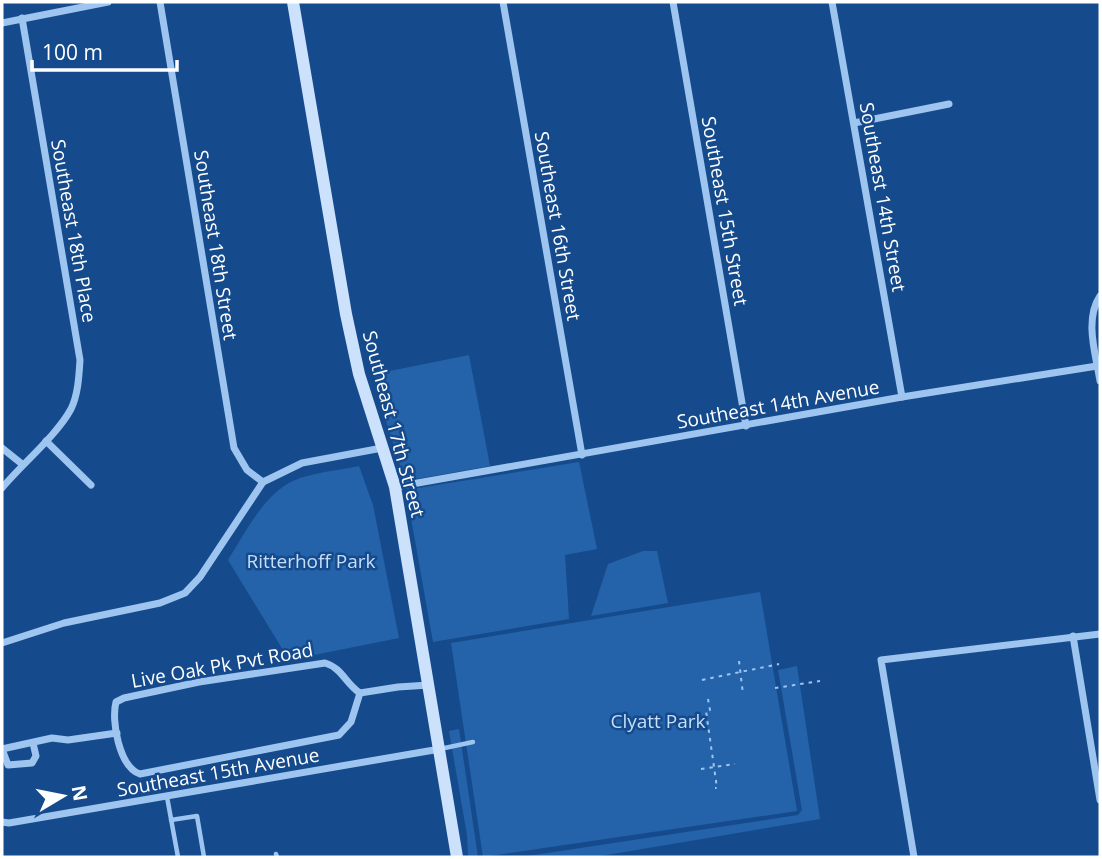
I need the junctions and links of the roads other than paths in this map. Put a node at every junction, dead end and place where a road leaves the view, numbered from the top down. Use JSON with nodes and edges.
{"nodes":[{"id":1,"x":108,"y":2,"type":"edge"},
{"id":2,"x":160,"y":2,"type":"edge"},
{"id":3,"x":293,"y":2,"type":"edge"},
{"id":4,"x":503,"y":2,"type":"edge"},
{"id":5,"x":673,"y":2,"type":"edge"},
{"id":6,"x":832,"y":2,"type":"edge"},
{"id":7,"x":22,"y":18,"type":"junction"},
{"id":8,"x":2,"y":23,"type":"edge"},
{"id":9,"x":949,"y":104,"type":"dead end"},
{"id":10,"x":854,"y":122,"type":"junction"},
{"id":11,"x":1100,"y":296,"type":"edge"},
{"id":12,"x":1097,"y":366,"type":"junction"},
{"id":13,"x":1100,"y":381,"type":"edge"},
{"id":14,"x":902,"y":397,"type":"junction"},
{"id":15,"x":746,"y":426,"type":"junction"},
{"id":16,"x":46,"y":441,"type":"junction"},
{"id":17,"x":2,"y":448,"type":"edge"},
{"id":18,"x":382,"y":448,"type":"junction"},
{"id":19,"x":582,"y":455,"type":"junction"},
{"id":20,"x":22,"y":464,"type":"junction"},
{"id":21,"x":263,"y":482,"type":"junction"},
{"id":22,"x":91,"y":485,"type":"dead end"},
{"id":23,"x":395,"y":487,"type":"junction"},
{"id":24,"x":2,"y":488,"type":"edge"},
{"id":25,"x":1100,"y":634,"type":"edge"},
{"id":26,"x":1073,"y":636,"type":"junction"},
{"id":27,"x":2,"y":643,"type":"edge"},
{"id":28,"x":429,"y":685,"type":"junction"},
{"id":29,"x":360,"y":693,"type":"junction"},
{"id":30,"x":117,"y":733,"type":"junction"},
{"id":31,"x":473,"y":742,"type":"dead end"},
{"id":32,"x":33,"y":743,"type":"junction"},
{"id":33,"x":2,"y":749,"type":"edge"},
{"id":34,"x":440,"y":749,"type":"junction"},
{"id":35,"x":167,"y":797,"type":"junction"},
{"id":36,"x":1100,"y":800,"type":"edge"},
{"id":37,"x":171,"y":820,"type":"junction"},
{"id":38,"x":2,"y":822,"type":"edge"},
{"id":39,"x":177,"y":857,"type":"edge"},
{"id":40,"x":204,"y":857,"type":"edge"},
{"id":41,"x":457,"y":857,"type":"edge"},
{"id":42,"x":914,"y":857,"type":"edge"}],
"edges":[{"from":1,"to":7,"type":"street"},
{"from":2,"to":21,"type":"street","name":"Southeast 18th Street"},
{"from":3,"to":18,"type":"main road","name":"Southeast 17th Street"},
{"from":4,"to":19,"type":"street","name":"Southeast 16th Street"},
{"from":5,"to":15,"type":"street","name":"Southeast 15th Street"},
{"from":6,"to":10,"type":"street","name":"Southeast 14th Street"},
{"from":7,"to":8,"type":"street"},
{"from":7,"to":16,"type":"street","name":"Southeast 18th Place"},
{"from":9,"to":10,"type":"street"},
{"from":10,"to":14,"type":"street","name":"Southeast 14th Street"},
{"from":11,"to":12,"type":"street"},
{"from":12,"to":13,"type":"street"},
{"from":12,"to":14,"type":"street","name":"Southeast 14th Avenue"},
{"from":14,"to":15,"type":"street","name":"Southeast 14th Avenue"},
{"from":15,"to":19,"type":"street","name":"Southeast 14th Avenue"},
{"from":16,"to":20,"type":"street","name":"Southeast 18th Place"},
{"from":16,"to":22,"type":"street"},
{"from":17,"to":20,"type":"street"},
{"from":18,"to":21,"type":"street"},
{"from":18,"to":23,"type":"main road","name":"Southeast 17th Street"},
{"from":19,"to":23,"type":"street","name":"Southeast 14th Avenue"},
{"from":20,"to":24,"type":"street","name":"Southeast 18th Place"},
{"from":21,"to":27,"type":"street"},
{"from":23,"to":28,"type":"main road","name":"Southeast 17th Street"},
{"from":25,"to":26,"type":"street"},
{"from":26,"to":36,"type":"street"},
{"from":26,"to":42,"type":"street"},
{"from":28,"to":29,"type":"street"},
{"from":28,"to":34,"type":"main road","name":"Southeast 17th Street"},
{"from":29,"to":30,"type":"street","name":"Live Oak Pk Pvt Road"},
{"from":29,"to":30,"type":"street","name":"Live Oak Pk Pvt Road"},
{"from":30,"to":32,"type":"street"},
{"from":31,"to":34,"type":"lane"},
{"from":32,"to":33,"type":"street"},
{"from":32,"to":33,"type":"street"},
{"from":34,"to":35,"type":"street","name":"Southeast 15th Avenue"},
{"from":34,"to":41,"type":"main road","name":"Southeast 17th Street"},
{"from":35,"to":37,"type":"lane"},
{"from":35,"to":38,"type":"street","name":"Southeast 15th Avenue"},
{"from":37,"to":39,"type":"lane"},
{"from":37,"to":40,"type":"lane"}]}
